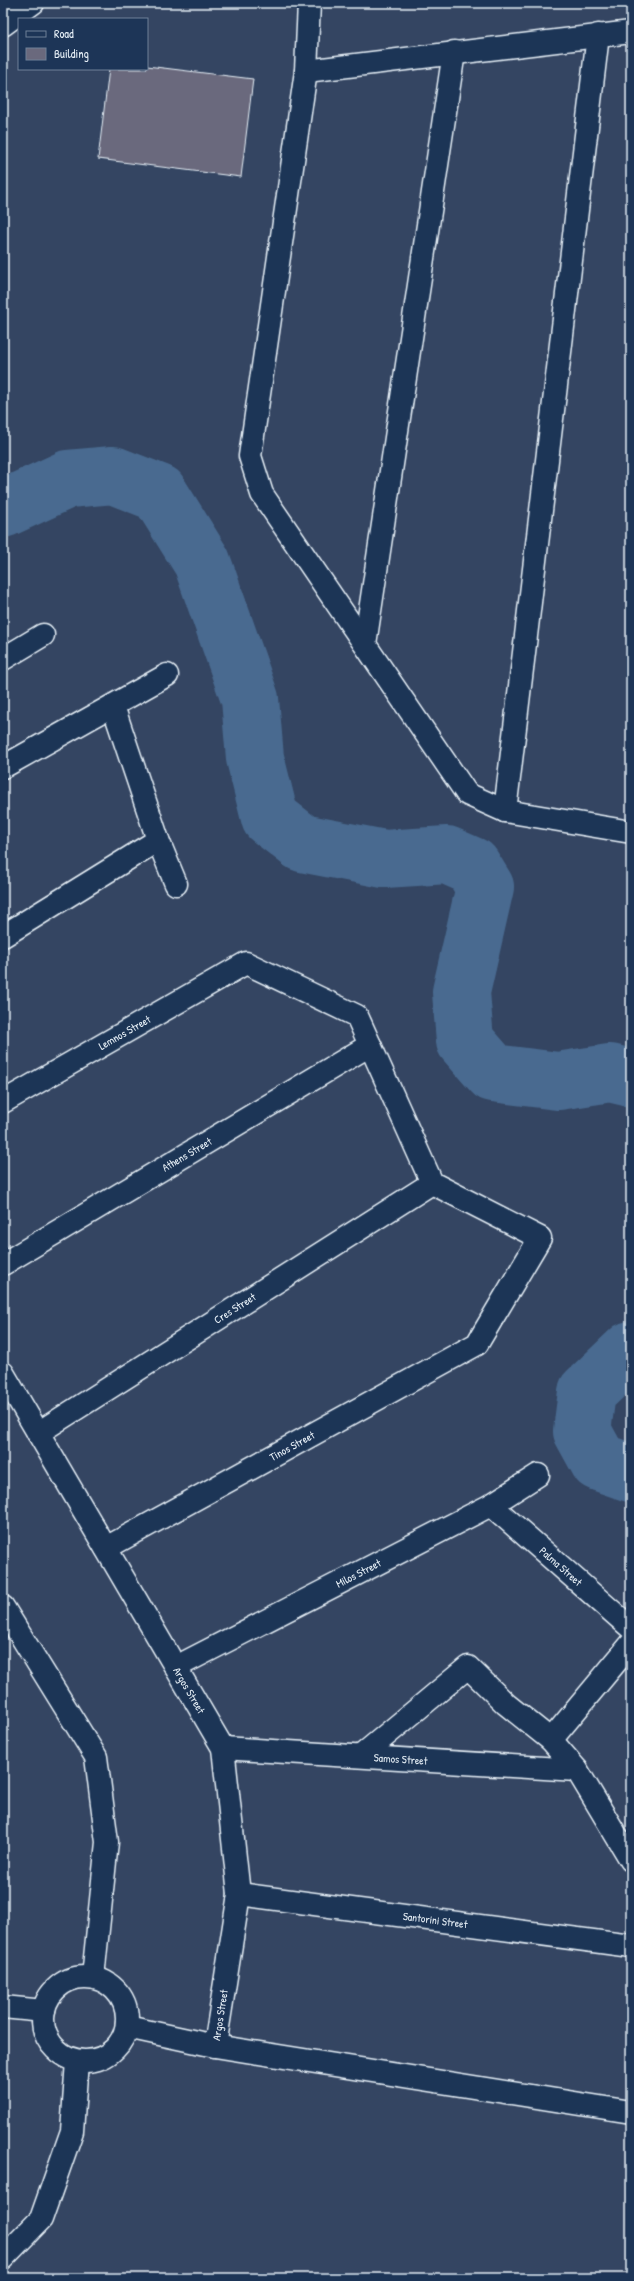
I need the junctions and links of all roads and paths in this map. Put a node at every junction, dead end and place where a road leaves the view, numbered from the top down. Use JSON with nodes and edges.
{"nodes":[{"id":1,"x":33,"y":3,"type":"edge"},
{"id":2,"x":309,"y":3,"type":"edge"},
{"id":3,"x":3,"y":25,"type":"edge"},
{"id":4,"x":631,"y":32,"type":"edge"},
{"id":5,"x":598,"y":35,"type":"junction"},
{"id":6,"x":454,"y":52,"type":"junction"},
{"id":7,"x":306,"y":71,"type":"junction"},
{"id":8,"x":43,"y":635,"type":"dead end"},
{"id":9,"x":365,"y":644,"type":"junction"},
{"id":10,"x":3,"y":659,"type":"edge"},
{"id":11,"x":167,"y":675,"type":"dead end"},
{"id":12,"x":112,"y":706,"type":"junction"},
{"id":13,"x":3,"y":767,"type":"edge"},
{"id":14,"x":505,"y":811,"type":"junction"},
{"id":15,"x":631,"y":832,"type":"edge"},
{"id":16,"x":158,"y":840,"type":"junction"},
{"id":17,"x":176,"y":884,"type":"dead end"},
{"id":18,"x":3,"y":936,"type":"edge"},
{"id":19,"x":370,"y":1045,"type":"junction"},
{"id":20,"x":3,"y":1102,"type":"edge"},
{"id":21,"x":432,"y":1183,"type":"junction"},
{"id":22,"x":3,"y":1264,"type":"edge"},
{"id":23,"x":3,"y":1373,"type":"edge"},
{"id":24,"x":38,"y":1433,"type":"junction"},
{"id":25,"x":538,"y":1474,"type":"dead end"},
{"id":26,"x":490,"y":1504,"type":"junction"},
{"id":27,"x":106,"y":1548,"type":"junction"},
{"id":28,"x":3,"y":1607,"type":"edge"},
{"id":29,"x":631,"y":1628,"type":"edge"},
{"id":30,"x":631,"y":1644,"type":"edge"},
{"id":31,"x":176,"y":1667,"type":"junction"},
{"id":32,"x":551,"y":1740,"type":"junction"},
{"id":33,"x":223,"y":1748,"type":"junction"},
{"id":34,"x":361,"y":1756,"type":"junction"},
{"id":35,"x":578,"y":1770,"type":"junction"},
{"id":36,"x":631,"y":1860,"type":"edge"},
{"id":37,"x":239,"y":1894,"type":"junction"},
{"id":38,"x":631,"y":1946,"type":"edge"},
{"id":39,"x":93,"y":1977,"type":"junction"},
{"id":40,"x":3,"y":2007,"type":"edge"},
{"id":41,"x":44,"y":2011,"type":"junction"},
{"id":42,"x":127,"y":2027,"type":"junction"},
{"id":43,"x":215,"y":2046,"type":"junction"},
{"id":44,"x":77,"y":2061,"type":"junction"},
{"id":45,"x":631,"y":2112,"type":"edge"},
{"id":46,"x":3,"y":2258,"type":"edge"}],
"edges":[{"from":1,"to":3,"type":"street"},
{"from":2,"to":7,"type":"street"},
{"from":4,"to":5,"type":"street"},
{"from":5,"to":6,"type":"street"},
{"from":5,"to":14,"type":"street"},
{"from":6,"to":7,"type":"street"},
{"from":6,"to":9,"type":"street"},
{"from":7,"to":9,"type":"street"},
{"from":8,"to":10,"type":"street"},
{"from":9,"to":14,"type":"street"},
{"from":11,"to":12,"type":"street"},
{"from":12,"to":13,"type":"street"},
{"from":12,"to":16,"type":"street"},
{"from":14,"to":15,"type":"street"},
{"from":16,"to":17,"type":"street"},
{"from":16,"to":18,"type":"street"},
{"from":19,"to":20,"type":"street","name":"Lemnos Street"},
{"from":19,"to":21,"type":"street"},
{"from":19,"to":22,"type":"street","name":"Athens Street"},
{"from":21,"to":24,"type":"street","name":"Cres Street"},
{"from":21,"to":27,"type":"street","name":"Tinos Street"},
{"from":23,"to":24,"type":"street","name":"Argos Street"},
{"from":24,"to":27,"type":"street","name":"Argos Street"},
{"from":25,"to":26,"type":"street","name":"Milos Street"},
{"from":26,"to":29,"type":"street","name":"Palma Street"},
{"from":26,"to":31,"type":"street","name":"Milos Street"},
{"from":27,"to":31,"type":"street","name":"Argos Street"},
{"from":28,"to":39,"type":"street"},
{"from":30,"to":32,"type":"street"},
{"from":31,"to":33,"type":"street","name":"Argos Street"},
{"from":32,"to":34,"type":"street"},
{"from":32,"to":35,"type":"street"},
{"from":33,"to":34,"type":"street","name":"Samos Street"},
{"from":33,"to":37,"type":"street","name":"Argos Street"},
{"from":34,"to":35,"type":"street","name":"Samos Street"},
{"from":35,"to":36,"type":"street"},
{"from":37,"to":38,"type":"street","name":"Santorini Street"},
{"from":37,"to":43,"type":"street","name":"Argos Street"},
{"from":39,"to":41,"type":"street"},
{"from":39,"to":42,"type":"street"},
{"from":40,"to":41,"type":"street"},
{"from":41,"to":44,"type":"street"},
{"from":42,"to":43,"type":"street"},
{"from":42,"to":44,"type":"street"},
{"from":43,"to":45,"type":"street"},
{"from":44,"to":46,"type":"street"}]}
